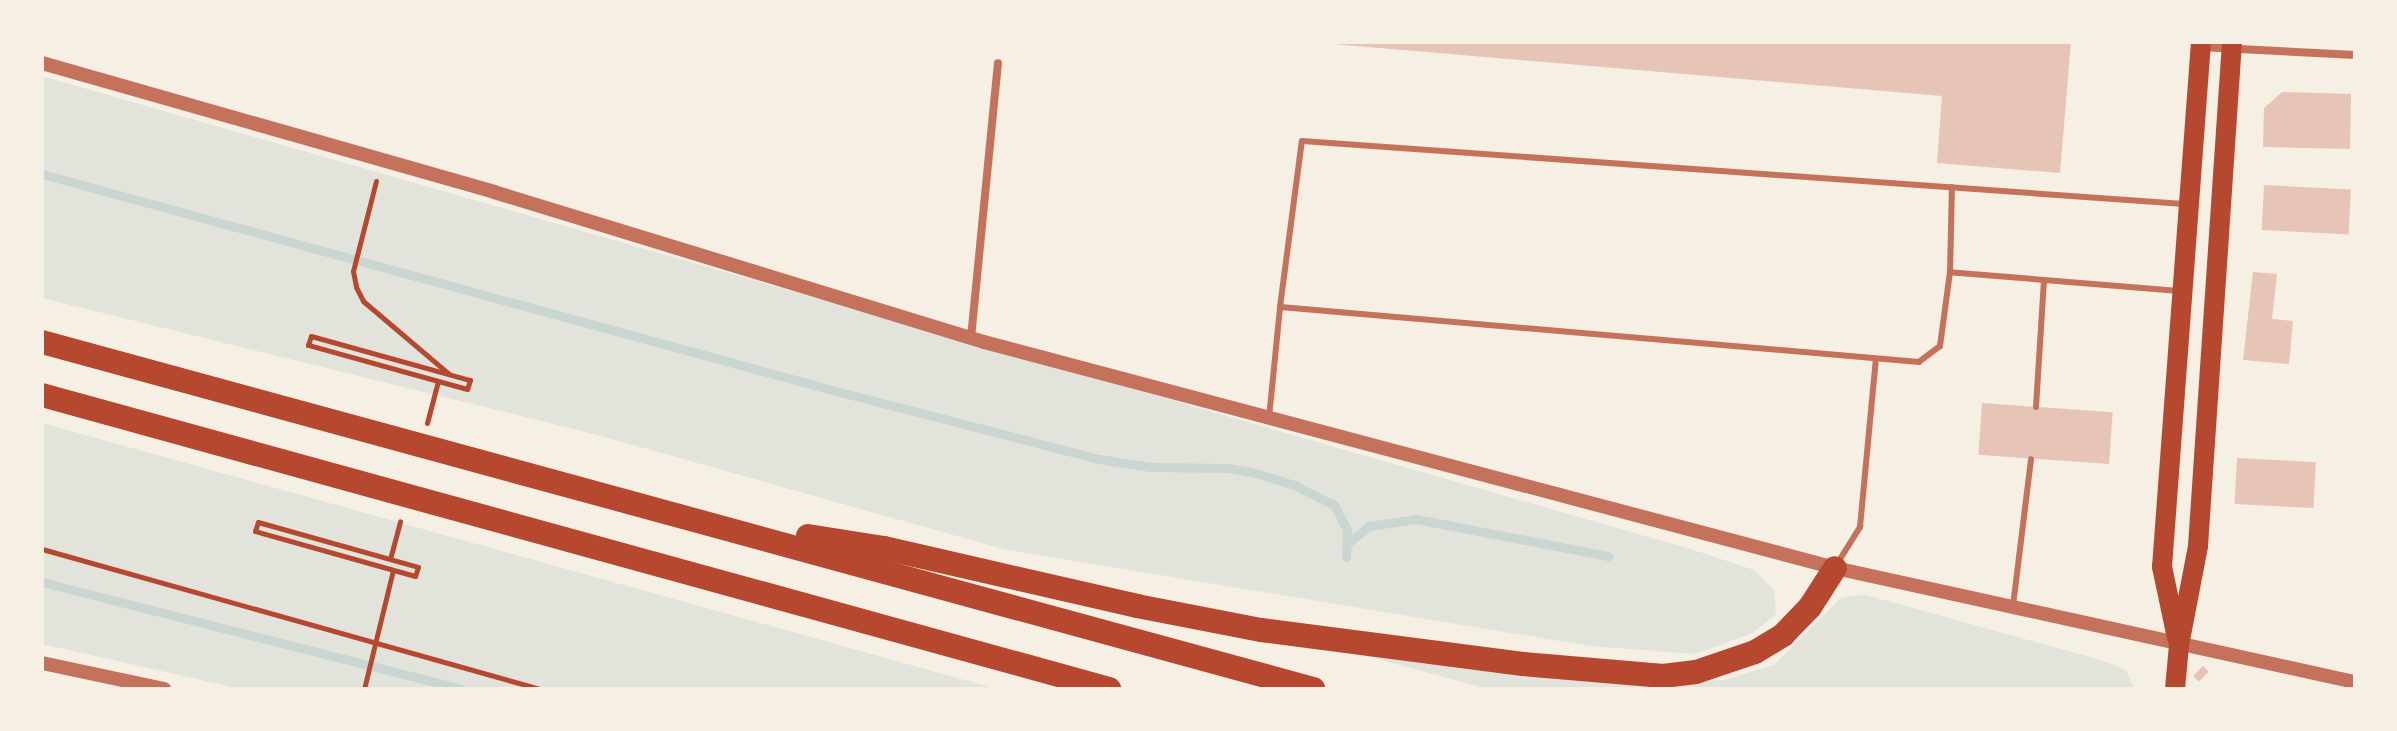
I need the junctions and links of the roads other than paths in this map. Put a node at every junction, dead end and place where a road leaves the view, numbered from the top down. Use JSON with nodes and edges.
{"nodes":[{"id":1,"x":2201,"y":45,"type":"edge"},
{"id":2,"x":2232,"y":46,"type":"edge"},
{"id":3,"x":2355,"y":55,"type":"edge"},
{"id":4,"x":42,"y":63,"type":"edge"},
{"id":5,"x":998,"y":63,"type":"dead end"},
{"id":6,"x":1952,"y":187,"type":"junction"},
{"id":7,"x":2189,"y":204,"type":"junction"},
{"id":8,"x":1950,"y":272,"type":"junction"},
{"id":9,"x":2044,"y":280,"type":"junction"},
{"id":10,"x":2183,"y":291,"type":"junction"},
{"id":11,"x":1280,"y":307,"type":"junction"},
{"id":12,"x":971,"y":338,"type":"junction"},
{"id":13,"x":42,"y":342,"type":"edge"},
{"id":14,"x":1876,"y":359,"type":"junction"},
{"id":15,"x":42,"y":395,"type":"edge"},
{"id":16,"x":2036,"y":407,"type":"dead end"},
{"id":17,"x":1269,"y":418,"type":"junction"},
{"id":18,"x":2031,"y":459,"type":"dead end"},
{"id":19,"x":695,"y":519,"type":"junction"},
{"id":20,"x":1835,"y":568,"type":"junction"},
{"id":21,"x":2013,"y":608,"type":"junction"},
{"id":22,"x":2179,"y":645,"type":"junction"},
{"id":23,"x":42,"y":663,"type":"edge"},
{"id":24,"x":2355,"y":682,"type":"edge"},
{"id":25,"x":164,"y":689,"type":"edge"},
{"id":26,"x":1109,"y":689,"type":"edge"},
{"id":27,"x":1313,"y":689,"type":"edge"},
{"id":28,"x":2175,"y":689,"type":"edge"}],
"edges":[{"from":1,"to":2,"type":"street"},
{"from":1,"to":7,"type":"main road"},
{"from":2,"to":3,"type":"street"},
{"from":2,"to":22,"type":"main road"},
{"from":4,"to":12,"type":"street"},
{"from":5,"to":12,"type":"street"},
{"from":6,"to":7,"type":"lane"},
{"from":6,"to":8,"type":"lane"},
{"from":6,"to":11,"type":"lane"},
{"from":7,"to":10,"type":"main road"},
{"from":8,"to":9,"type":"lane"},
{"from":8,"to":14,"type":"lane"},
{"from":9,"to":10,"type":"lane"},
{"from":9,"to":16,"type":"lane"},
{"from":10,"to":22,"type":"main road"},
{"from":11,"to":14,"type":"lane"},
{"from":11,"to":17,"type":"lane"},
{"from":12,"to":17,"type":"street"},
{"from":13,"to":19,"type":"highway"},
{"from":14,"to":20,"type":"lane"},
{"from":15,"to":26,"type":"highway"},
{"from":17,"to":20,"type":"street"},
{"from":18,"to":21,"type":"lane"},
{"from":19,"to":20,"type":"highway"},
{"from":19,"to":27,"type":"highway"},
{"from":20,"to":21,"type":"street"},
{"from":21,"to":22,"type":"street"},
{"from":22,"to":24,"type":"street"},
{"from":22,"to":28,"type":"main road"},
{"from":23,"to":25,"type":"street"}]}
